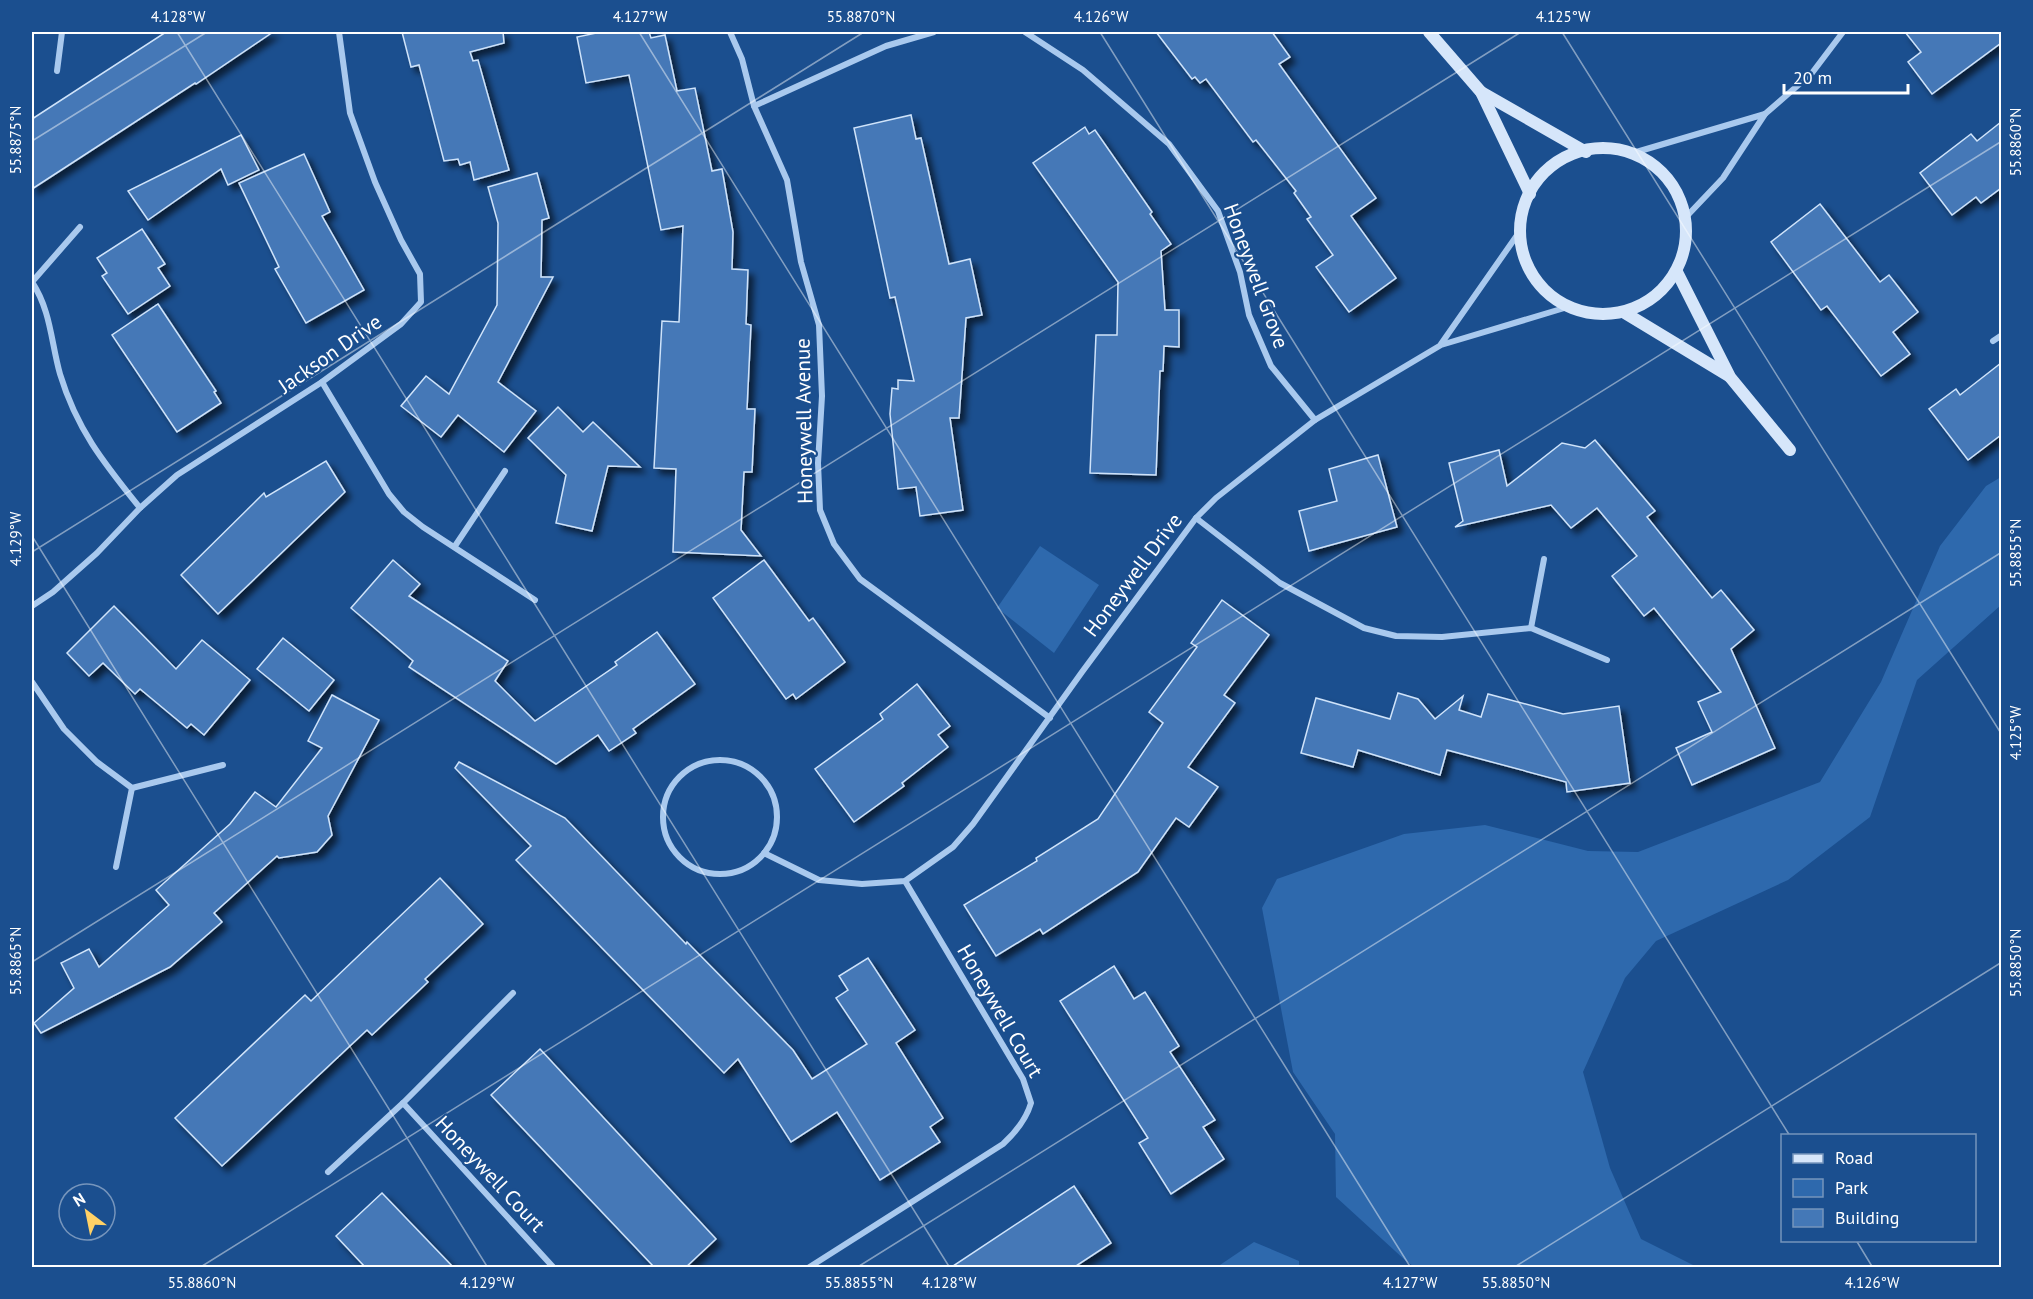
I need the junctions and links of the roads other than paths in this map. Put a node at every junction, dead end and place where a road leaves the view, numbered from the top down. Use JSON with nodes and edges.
{"nodes":[{"id":1,"x":62,"y":32,"type":"edge"},
{"id":2,"x":339,"y":32,"type":"edge"},
{"id":3,"x":730,"y":32,"type":"edge"},
{"id":4,"x":934,"y":32,"type":"edge"},
{"id":5,"x":1025,"y":32,"type":"edge"},
{"id":6,"x":1429,"y":32,"type":"edge"},
{"id":7,"x":1843,"y":32,"type":"edge"},
{"id":8,"x":57,"y":71,"type":"dead end"},
{"id":9,"x":1481,"y":92,"type":"junction"},
{"id":10,"x":754,"y":106,"type":"junction"},
{"id":11,"x":1765,"y":114,"type":"junction"},
{"id":12,"x":1586,"y":152,"type":"junction"},
{"id":13,"x":1633,"y":153,"type":"junction"},
{"id":14,"x":1530,"y":194,"type":"junction"},
{"id":15,"x":1686,"y":217,"type":"junction"},
{"id":16,"x":80,"y":227,"type":"dead end"},
{"id":17,"x":1520,"y":231,"type":"junction"},
{"id":18,"x":1677,"y":272,"type":"junction"},
{"id":19,"x":32,"y":282,"type":"edge"},
{"id":20,"x":1571,"y":306,"type":"junction"},
{"id":21,"x":1625,"y":313,"type":"junction"},
{"id":22,"x":2001,"y":335,"type":"edge"},
{"id":23,"x":1993,"y":341,"type":"dead end"},
{"id":24,"x":1441,"y":345,"type":"junction"},
{"id":25,"x":1730,"y":377,"type":"junction"},
{"id":26,"x":322,"y":382,"type":"junction"},
{"id":27,"x":1315,"y":420,"type":"junction"},
{"id":28,"x":1790,"y":450,"type":"dead end"},
{"id":29,"x":505,"y":471,"type":"dead end"},
{"id":30,"x":140,"y":508,"type":"junction"},
{"id":31,"x":1196,"y":518,"type":"junction"},
{"id":32,"x":454,"y":546,"type":"junction"},
{"id":33,"x":1544,"y":559,"type":"dead end"},
{"id":34,"x":535,"y":600,"type":"dead end"},
{"id":35,"x":32,"y":606,"type":"edge"},
{"id":36,"x":1531,"y":628,"type":"junction"},
{"id":37,"x":1607,"y":660,"type":"dead end"},
{"id":38,"x":32,"y":682,"type":"edge"},
{"id":39,"x":1050,"y":718,"type":"junction"},
{"id":40,"x":223,"y":765,"type":"dead end"},
{"id":41,"x":132,"y":788,"type":"junction"},
{"id":42,"x":764,"y":853,"type":"junction"},
{"id":43,"x":116,"y":867,"type":"dead end"},
{"id":44,"x":905,"y":880,"type":"junction"},
{"id":45,"x":513,"y":993,"type":"dead end"},
{"id":46,"x":403,"y":1103,"type":"junction"},
{"id":47,"x":328,"y":1172,"type":"dead end"},
{"id":48,"x":554,"y":1268,"type":"edge"},
{"id":49,"x":808,"y":1268,"type":"edge"}],
"edges":[{"from":1,"to":8,"type":"street"},
{"from":2,"to":26,"type":"street","name":"Jackson Drive"},
{"from":3,"to":10,"type":"street","name":"Honeywell Avenue"},
{"from":4,"to":10,"type":"street"},
{"from":5,"to":27,"type":"street","name":"Honeywell Grove"},
{"from":6,"to":9,"type":"street"},
{"from":7,"to":11,"type":"street"},
{"from":9,"to":12,"type":"street"},
{"from":9,"to":14,"type":"street"},
{"from":10,"to":39,"type":"street","name":"Honeywell Avenue"},
{"from":11,"to":13,"type":"street"},
{"from":11,"to":15,"type":"street"},
{"from":12,"to":13,"type":"street"},
{"from":12,"to":14,"type":"street"},
{"from":13,"to":15,"type":"street"},
{"from":14,"to":17,"type":"street"},
{"from":15,"to":18,"type":"street"},
{"from":16,"to":19,"type":"street"},
{"from":17,"to":20,"type":"street"},
{"from":17,"to":24,"type":"street","name":"Honeywell Drive"},
{"from":18,"to":21,"type":"street"},
{"from":18,"to":25,"type":"street"},
{"from":19,"to":30,"type":"street"},
{"from":20,"to":21,"type":"street"},
{"from":20,"to":24,"type":"street","name":"Honeywell Drive"},
{"from":21,"to":25,"type":"street"},
{"from":22,"to":23,"type":"street"},
{"from":24,"to":27,"type":"street","name":"Honeywell Drive"},
{"from":25,"to":28,"type":"street"},
{"from":26,"to":30,"type":"street","name":"Jackson Drive"},
{"from":26,"to":32,"type":"street"},
{"from":27,"to":31,"type":"street","name":"Honeywell Drive"},
{"from":29,"to":32,"type":"street"},
{"from":30,"to":35,"type":"street","name":"Jackson Drive"},
{"from":31,"to":36,"type":"street"},
{"from":31,"to":39,"type":"street","name":"Honeywell Drive"},
{"from":32,"to":34,"type":"street"},
{"from":33,"to":36,"type":"street"},
{"from":36,"to":37,"type":"street"},
{"from":38,"to":41,"type":"street"},
{"from":39,"to":44,"type":"street","name":"Honeywell Drive"},
{"from":40,"to":41,"type":"street"},
{"from":41,"to":43,"type":"street"},
{"from":42,"to":42,"type":"street"},
{"from":42,"to":44,"type":"street"},
{"from":44,"to":49,"type":"street","name":"Honeywell Court"},
{"from":45,"to":46,"type":"street"},
{"from":46,"to":47,"type":"street"},
{"from":46,"to":48,"type":"street","name":"Honeywell Court"}]}
